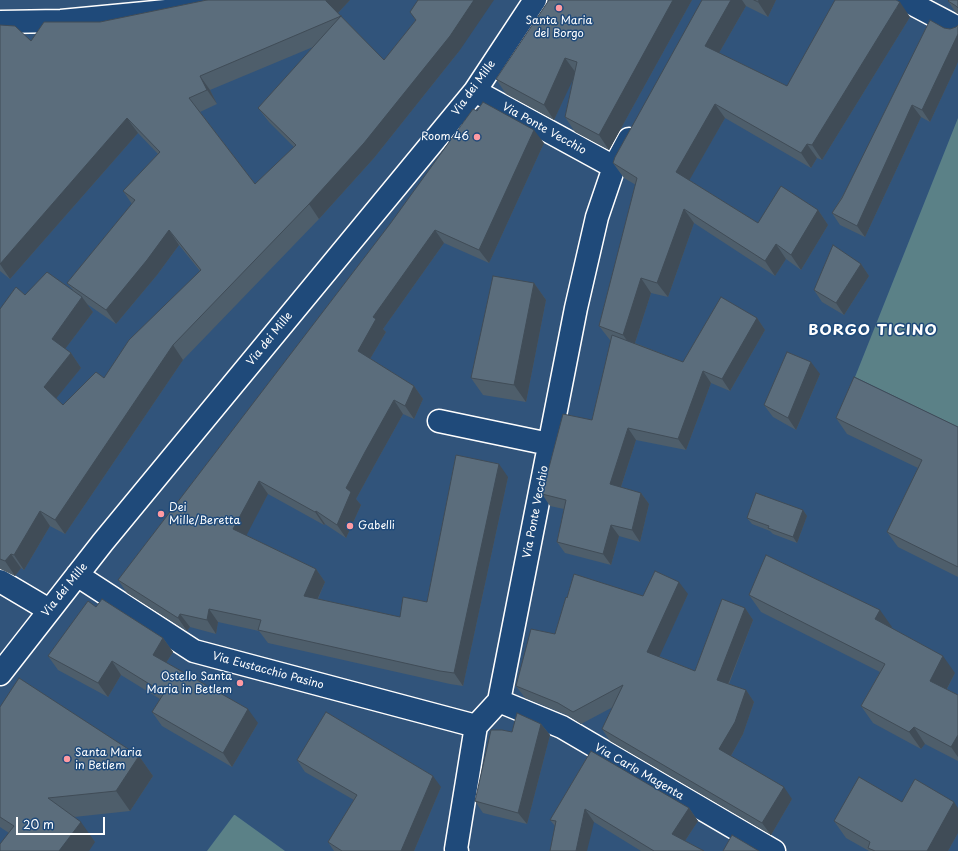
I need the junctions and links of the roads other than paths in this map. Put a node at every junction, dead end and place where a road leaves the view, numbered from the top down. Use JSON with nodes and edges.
{"nodes":[{"id":1,"x":222,"y":0,"type":"edge"},
{"id":2,"x":535,"y":0,"type":"edge"},
{"id":3,"x":905,"y":0,"type":"edge"},
{"id":4,"x":0,"y":22,"type":"edge"},
{"id":5,"x":958,"y":28,"type":"edge"},
{"id":6,"x":475,"y":91,"type":"junction"},
{"id":7,"x":637,"y":125,"type":"edge"},
{"id":8,"x":614,"y":167,"type":"junction"},
{"id":9,"x":439,"y":421,"type":"dead end"},
{"id":10,"x":549,"y":444,"type":"junction"},
{"id":11,"x":77,"y":575,"type":"junction"},
{"id":12,"x":0,"y":581,"type":"edge"},
{"id":13,"x":49,"y":610,"type":"junction"},
{"id":14,"x":0,"y":674,"type":"edge"},
{"id":15,"x":499,"y":701,"type":"junction"},
{"id":16,"x":476,"y":726,"type":"junction"},
{"id":17,"x":457,"y":851,"type":"edge"},
{"id":18,"x":774,"y":851,"type":"edge"}],
"edges":[{"from":1,"to":4,"type":"street"},
{"from":2,"to":6,"type":"street","name":"Via dei Mille"},
{"from":3,"to":5,"type":"street"},
{"from":6,"to":8,"type":"street","name":"Via Ponte Vecchio"},
{"from":6,"to":11,"type":"street","name":"Via dei Mille"},
{"from":7,"to":8,"type":"street","name":"Via Ponte Vecchio"},
{"from":8,"to":10,"type":"street","name":"Via Ponte Vecchio"},
{"from":9,"to":10,"type":"street"},
{"from":10,"to":15,"type":"street","name":"Via Ponte Vecchio"},
{"from":11,"to":13,"type":"street","name":"Via dei Mille"},
{"from":11,"to":16,"type":"street","name":"Via Eustacchio Pasino"},
{"from":12,"to":13,"type":"street"},
{"from":13,"to":14,"type":"street","name":"Via dei Mille"},
{"from":15,"to":16,"type":"street"},
{"from":15,"to":18,"type":"street","name":"Via Carlo Magenta"},
{"from":16,"to":17,"type":"street"}]}
